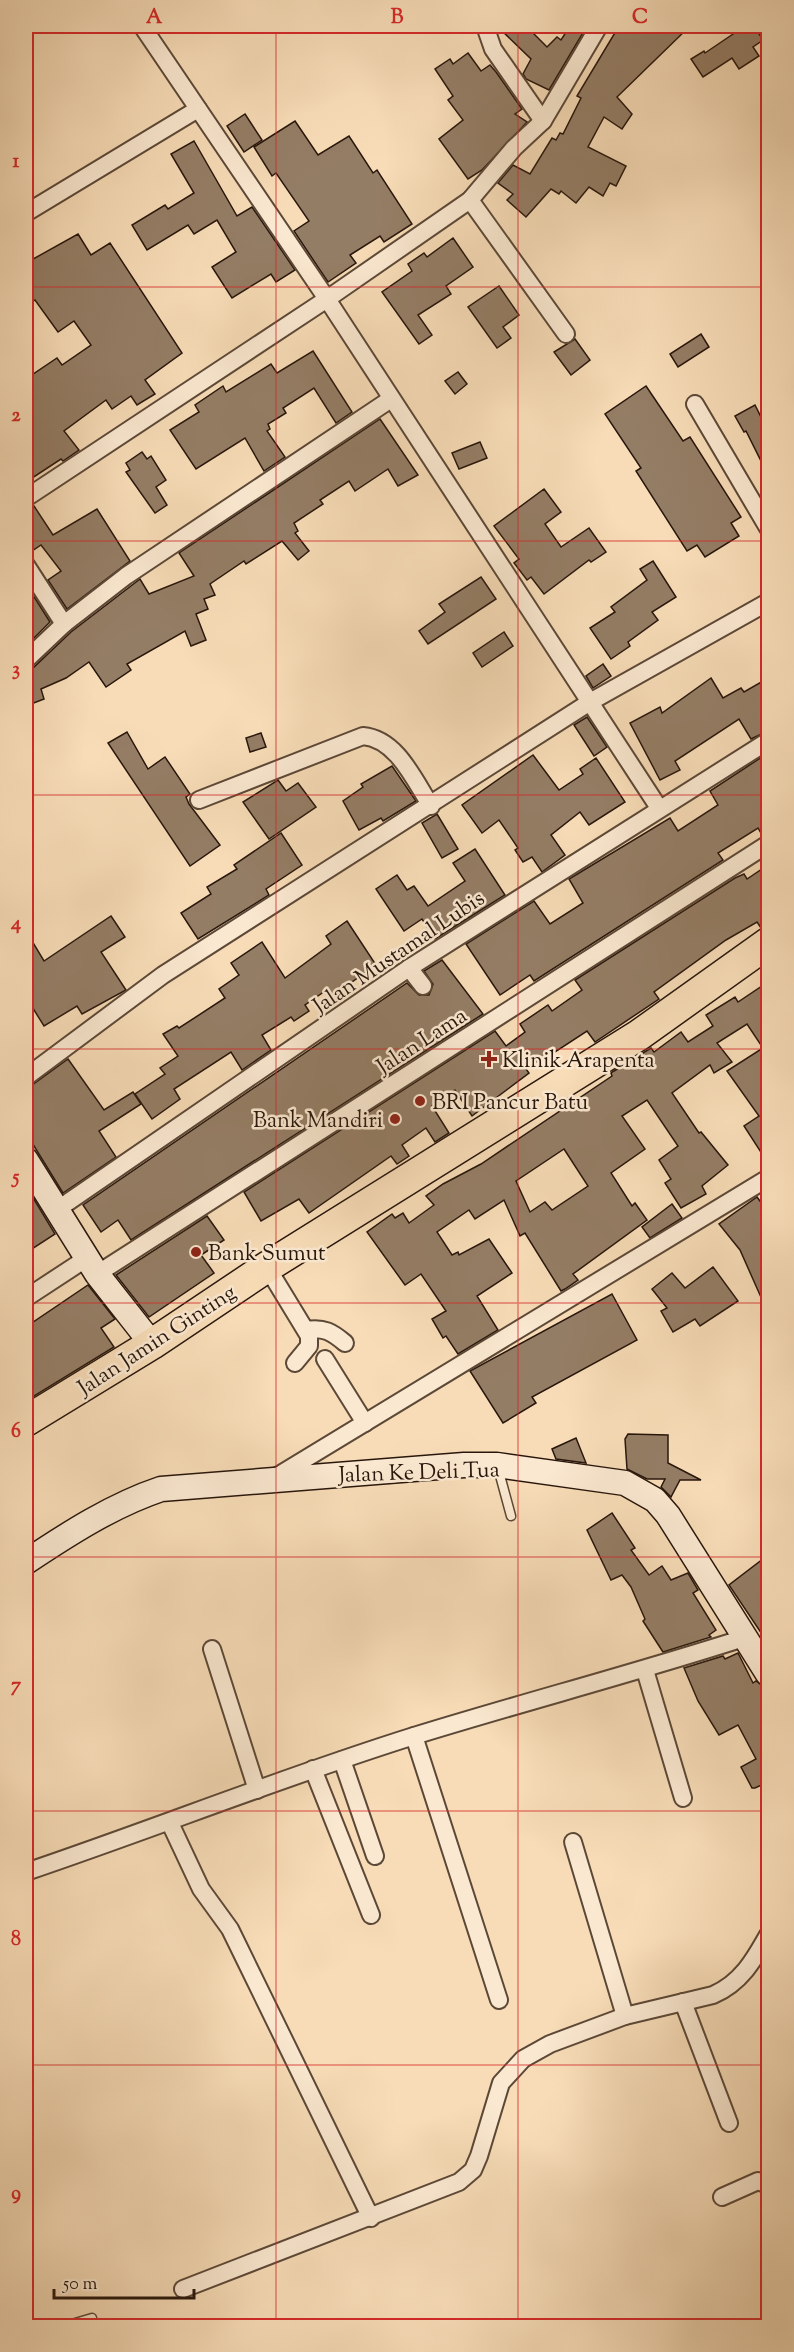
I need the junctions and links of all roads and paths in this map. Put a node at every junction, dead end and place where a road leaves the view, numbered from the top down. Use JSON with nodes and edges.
{"nodes":[{"id":1,"x":142,"y":26,"type":"edge"},
{"id":2,"x":485,"y":26,"type":"edge"},
{"id":3,"x":599,"y":26,"type":"edge"},
{"id":4,"x":198,"y":109,"type":"junction"},
{"id":5,"x":543,"y":121,"type":"junction"},
{"id":6,"x":470,"y":200,"type":"junction"},
{"id":7,"x":26,"y":213,"type":"edge"},
{"id":8,"x":327,"y":299,"type":"junction"},
{"id":9,"x":566,"y":334,"type":"dead end"},
{"id":10,"x":391,"y":399,"type":"junction"},
{"id":11,"x":695,"y":404,"type":"dead end"},
{"id":12,"x":26,"y":498,"type":"edge"},
{"id":13,"x":768,"y":528,"type":"edge"},
{"id":14,"x":26,"y":565,"type":"edge"},
{"id":15,"x":768,"y":602,"type":"edge"},
{"id":16,"x":64,"y":624,"type":"junction"},
{"id":17,"x":26,"y":660,"type":"edge"},
{"id":18,"x":590,"y":702,"type":"junction"},
{"id":19,"x":768,"y":741,"type":"edge"},
{"id":20,"x":200,"y":800,"type":"dead end"},
{"id":21,"x":431,"y":806,"type":"junction"},
{"id":22,"x":659,"y":808,"type":"junction"},
{"id":23,"x":768,"y":844,"type":"edge"},
{"id":24,"x":768,"y":943,"type":"edge"},
{"id":25,"x":409,"y":968,"type":"junction"},
{"id":26,"x":423,"y":986,"type":"dead end"},
{"id":27,"x":26,"y":1077,"type":"edge"},
{"id":28,"x":26,"y":1160,"type":"edge"},
{"id":29,"x":768,"y":1178,"type":"edge"},
{"id":30,"x":58,"y":1209,"type":"junction"},
{"id":31,"x":92,"y":1266,"type":"junction"},
{"id":32,"x":267,"y":1267,"type":"junction"},
{"id":33,"x":26,"y":1298,"type":"edge"},
{"id":34,"x":306,"y":1330,"type":"junction"},
{"id":35,"x":345,"y":1343,"type":"dead end"},
{"id":36,"x":152,"y":1344,"type":"junction"},
{"id":37,"x":325,"y":1359,"type":"dead end"},
{"id":38,"x":295,"y":1363,"type":"dead end"},
{"id":39,"x":26,"y":1421,"type":"edge"},
{"id":40,"x":365,"y":1423,"type":"junction"},
{"id":41,"x":497,"y":1465,"type":"junction"},
{"id":42,"x":274,"y":1478,"type":"junction"},
{"id":43,"x":511,"y":1516,"type":"dead end"},
{"id":44,"x":26,"y":1562,"type":"edge"},
{"id":45,"x":744,"y":1638,"type":"junction"},
{"id":46,"x":212,"y":1649,"type":"dead end"},
{"id":47,"x":645,"y":1670,"type":"junction"},
{"id":48,"x":768,"y":1674,"type":"edge"},
{"id":49,"x":414,"y":1736,"type":"junction"},
{"id":50,"x":342,"y":1760,"type":"junction"},
{"id":51,"x":313,"y":1769,"type":"junction"},
{"id":52,"x":257,"y":1790,"type":"junction"},
{"id":53,"x":683,"y":1798,"type":"dead end"},
{"id":54,"x":170,"y":1823,"type":"junction"},
{"id":55,"x":573,"y":1842,"type":"dead end"},
{"id":56,"x":375,"y":1856,"type":"dead end"},
{"id":57,"x":26,"y":1872,"type":"edge"},
{"id":58,"x":370,"y":1915,"type":"dead end"},
{"id":59,"x":768,"y":1935,"type":"edge"},
{"id":60,"x":499,"y":2000,"type":"dead end"},
{"id":61,"x":683,"y":2002,"type":"junction"},
{"id":62,"x":625,"y":2016,"type":"junction"},
{"id":63,"x":729,"y":2122,"type":"dead end"},
{"id":64,"x":768,"y":2185,"type":"edge"},
{"id":65,"x":722,"y":2197,"type":"dead end"},
{"id":66,"x":371,"y":2218,"type":"junction"},
{"id":67,"x":183,"y":2289,"type":"dead end"},
{"id":68,"x":92,"y":2318,"type":"dead end"},
{"id":69,"x":65,"y":2326,"type":"edge"}],
"edges":[{"from":1,"to":4,"type":"street"},
{"from":2,"to":5,"type":"street"},
{"from":3,"to":5,"type":"street"},
{"from":4,"to":7,"type":"street"},
{"from":4,"to":8,"type":"street"},
{"from":5,"to":6,"type":"street"},
{"from":6,"to":8,"type":"street"},
{"from":6,"to":9,"type":"street"},
{"from":8,"to":10,"type":"street"},
{"from":8,"to":12,"type":"street"},
{"from":10,"to":16,"type":"street"},
{"from":10,"to":18,"type":"street"},
{"from":11,"to":13,"type":"street"},
{"from":14,"to":16,"type":"street"},
{"from":15,"to":18,"type":"street"},
{"from":16,"to":17,"type":"street"},
{"from":18,"to":21,"type":"street"},
{"from":18,"to":22,"type":"street"},
{"from":19,"to":22,"type":"street","name":"Jalan Mustamal Lubis"},
{"from":20,"to":21,"type":"street"},
{"from":21,"to":27,"type":"street"},
{"from":22,"to":25,"type":"street","name":"Jalan Mustamal Lubis"},
{"from":23,"to":31,"type":"street","name":"Jalan Lama"},
{"from":24,"to":32,"type":"highway","name":"Jalan Jamin Ginting"},
{"from":25,"to":26,"type":"street"},
{"from":25,"to":30,"type":"street","name":"Jalan Mustamal Lubis"},
{"from":28,"to":30,"type":"main road"},
{"from":29,"to":40,"type":"street"},
{"from":30,"to":31,"type":"main road"},
{"from":31,"to":33,"type":"street","name":"Jalan Lama"},
{"from":31,"to":36,"type":"main road"},
{"from":32,"to":34,"type":"street"},
{"from":32,"to":36,"type":"highway","name":"Jalan Jamin Ginting"},
{"from":34,"to":35,"type":"street"},
{"from":34,"to":38,"type":"street"},
{"from":36,"to":39,"type":"highway","name":"Jalan Jamin Ginting"},
{"from":37,"to":40,"type":"street"},
{"from":40,"to":42,"type":"street"},
{"from":41,"to":42,"type":"main road","name":"Jalan Ke Deli Tua"},
{"from":41,"to":43,"type":"lane"},
{"from":41,"to":45,"type":"main road","name":"Jalan Ke Deli Tua"},
{"from":42,"to":44,"type":"main road","name":"Jalan Ke Deli Tua"},
{"from":45,"to":47,"type":"street"},
{"from":45,"to":48,"type":"main road","name":"Jalan Ke Deli Tua"},
{"from":46,"to":52,"type":"street"},
{"from":47,"to":49,"type":"street"},
{"from":47,"to":53,"type":"street"},
{"from":49,"to":50,"type":"street"},
{"from":49,"to":60,"type":"street"},
{"from":50,"to":51,"type":"street"},
{"from":50,"to":56,"type":"street"},
{"from":51,"to":52,"type":"street"},
{"from":51,"to":58,"type":"street"},
{"from":52,"to":54,"type":"street"},
{"from":54,"to":57,"type":"street"},
{"from":54,"to":66,"type":"street"},
{"from":55,"to":62,"type":"street"},
{"from":59,"to":61,"type":"street"},
{"from":61,"to":62,"type":"street"},
{"from":61,"to":63,"type":"street"},
{"from":62,"to":66,"type":"street"},
{"from":64,"to":65,"type":"street"},
{"from":66,"to":67,"type":"street"},
{"from":68,"to":69,"type":"lane"}]}
